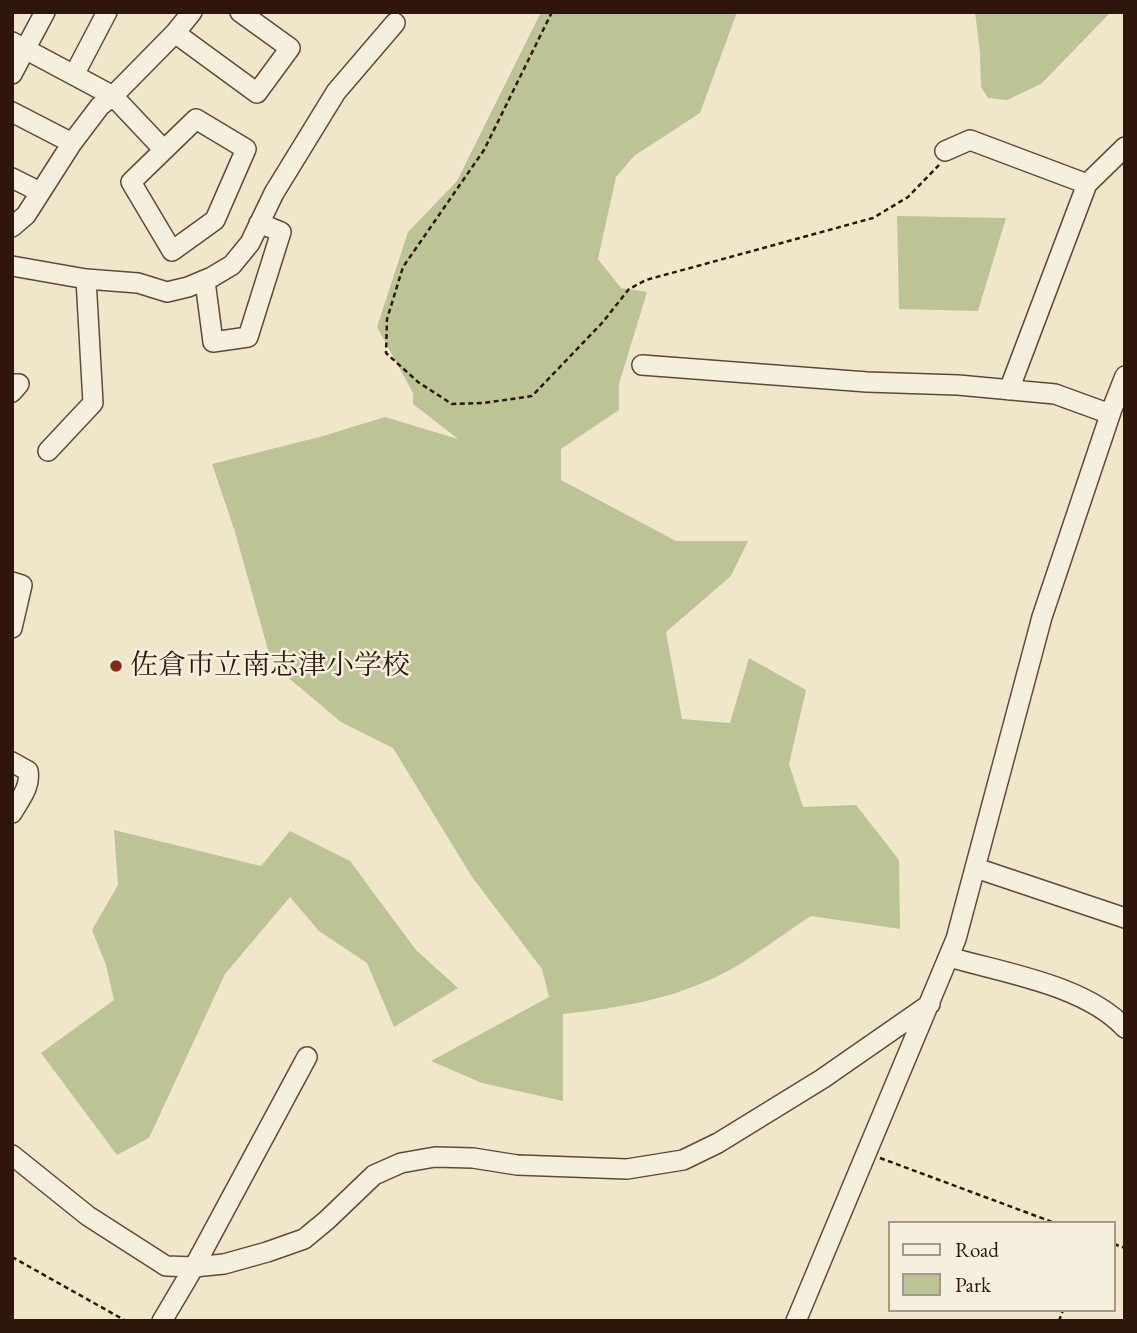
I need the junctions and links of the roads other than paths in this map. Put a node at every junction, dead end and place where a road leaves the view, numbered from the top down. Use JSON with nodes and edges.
{"nodes":[{"id":1,"x":45,"y":12,"type":"edge"},
{"id":2,"x":107,"y":12,"type":"edge"},
{"id":3,"x":192,"y":12,"type":"edge"},
{"id":4,"x":240,"y":12,"type":"edge"},
{"id":5,"x":395,"y":23,"type":"dead end"},
{"id":6,"x":175,"y":33,"type":"junction"},
{"id":7,"x":19,"y":46,"type":"edge"},
{"id":8,"x":12,"y":74,"type":"edge"},
{"id":9,"x":74,"y":75,"type":"junction"},
{"id":10,"x":113,"y":96,"type":"junction"},
{"id":11,"x":12,"y":112,"type":"edge"},
{"id":12,"x":72,"y":143,"type":"junction"},
{"id":13,"x":1125,"y":147,"type":"edge"},
{"id":14,"x":951,"y":148,"type":"road end"},
{"id":15,"x":163,"y":149,"type":"junction"},
{"id":16,"x":12,"y":178,"type":"edge"},
{"id":17,"x":1087,"y":184,"type":"junction"},
{"id":18,"x":40,"y":192,"type":"junction"},
{"id":19,"x":259,"y":223,"type":"junction"},
{"id":20,"x":12,"y":227,"type":"edge"},
{"id":21,"x":12,"y":266,"type":"edge"},
{"id":22,"x":86,"y":279,"type":"junction"},
{"id":23,"x":205,"y":281,"type":"junction"},
{"id":24,"x":642,"y":365,"type":"dead end"},
{"id":25,"x":1125,"y":376,"type":"edge"},
{"id":26,"x":12,"y":384,"type":"edge"},
{"id":27,"x":1009,"y":390,"type":"junction"},
{"id":28,"x":12,"y":392,"type":"edge"},
{"id":29,"x":1110,"y":414,"type":"junction"},
{"id":30,"x":48,"y":451,"type":"dead end"},
{"id":31,"x":12,"y":582,"type":"edge"},
{"id":32,"x":12,"y":628,"type":"edge"},
{"id":33,"x":12,"y":762,"type":"edge"},
{"id":34,"x":12,"y":813,"type":"edge"},
{"id":35,"x":976,"y":869,"type":"junction"},
{"id":36,"x":1125,"y":918,"type":"edge"},
{"id":37,"x":949,"y":957,"type":"junction"},
{"id":38,"x":930,"y":1004,"type":"junction"},
{"id":39,"x":1125,"y":1028,"type":"edge"},
{"id":40,"x":307,"y":1057,"type":"dead end"},
{"id":41,"x":12,"y":1155,"type":"edge"},
{"id":42,"x":194,"y":1267,"type":"junction"},
{"id":43,"x":162,"y":1321,"type":"edge"},
{"id":44,"x":796,"y":1321,"type":"edge"}],
"edges":[{"from":1,"to":7,"type":"street"},
{"from":2,"to":9,"type":"street"},
{"from":3,"to":6,"type":"street"},
{"from":4,"to":6,"type":"street"},
{"from":5,"to":19,"type":"street"},
{"from":6,"to":10,"type":"street"},
{"from":7,"to":8,"type":"street"},
{"from":7,"to":9,"type":"street"},
{"from":9,"to":10,"type":"street"},
{"from":10,"to":12,"type":"street"},
{"from":10,"to":15,"type":"street"},
{"from":11,"to":12,"type":"street"},
{"from":12,"to":18,"type":"street"},
{"from":13,"to":17,"type":"street"},
{"from":14,"to":17,"type":"street"},
{"from":15,"to":15,"type":"street"},
{"from":16,"to":18,"type":"street"},
{"from":17,"to":27,"type":"street"},
{"from":18,"to":20,"type":"street"},
{"from":19,"to":23,"type":"street"},
{"from":19,"to":23,"type":"street"},
{"from":21,"to":22,"type":"street"},
{"from":22,"to":23,"type":"street"},
{"from":22,"to":30,"type":"street"},
{"from":24,"to":27,"type":"street"},
{"from":25,"to":29,"type":"street"},
{"from":26,"to":28,"type":"street"},
{"from":27,"to":29,"type":"street"},
{"from":29,"to":35,"type":"street"},
{"from":31,"to":32,"type":"street"},
{"from":33,"to":34,"type":"street"},
{"from":35,"to":36,"type":"street"},
{"from":35,"to":37,"type":"street"},
{"from":37,"to":38,"type":"street"},
{"from":37,"to":39,"type":"street"},
{"from":38,"to":42,"type":"street"},
{"from":38,"to":44,"type":"street"},
{"from":40,"to":42,"type":"street"},
{"from":41,"to":42,"type":"street"},
{"from":42,"to":43,"type":"street"}]}
